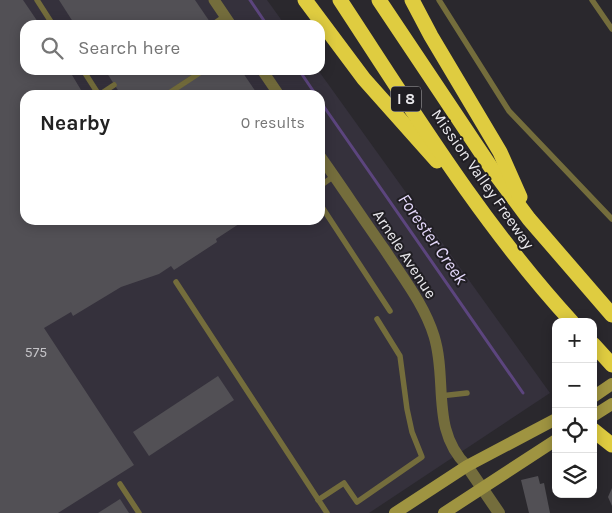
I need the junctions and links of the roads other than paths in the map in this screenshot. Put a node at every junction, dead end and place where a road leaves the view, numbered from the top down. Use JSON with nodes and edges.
{"nodes":[{"id":1,"x":37,"y":0,"type":"edge"},
{"id":2,"x":214,"y":0,"type":"edge"},
{"id":3,"x":305,"y":0,"type":"edge"},
{"id":4,"x":340,"y":0,"type":"edge"},
{"id":5,"x":381,"y":0,"type":"edge"},
{"id":6,"x":412,"y":0,"type":"edge"},
{"id":7,"x":439,"y":0,"type":"edge"},
{"id":8,"x":592,"y":0,"type":"edge"},
{"id":9,"x":51,"y":20,"type":"edge"},
{"id":10,"x":227,"y":20,"type":"edge"},
{"id":11,"x":320,"y":20,"type":"edge"},
{"id":12,"x":325,"y":27,"type":"edge"},
{"id":13,"x":612,"y":29,"type":"edge"},
{"id":14,"x":86,"y":75,"type":"edge"},
{"id":15,"x":196,"y":75,"type":"edge"},
{"id":16,"x":265,"y":75,"type":"edge"},
{"id":17,"x":114,"y":85,"type":"dead end"},
{"id":18,"x":96,"y":90,"type":"edge"},
{"id":19,"x":106,"y":90,"type":"edge"},
{"id":20,"x":174,"y":90,"type":"edge"},
{"id":21,"x":276,"y":90,"type":"edge"},
{"id":22,"x":325,"y":163,"type":"edge"},
{"id":23,"x":334,"y":176,"type":"junction"},
{"id":24,"x":325,"y":182,"type":"edge"},
{"id":25,"x":471,"y":198,"type":"junction"},
{"id":26,"x":325,"y":212,"type":"edge"},
{"id":27,"x":529,"y":219,"type":"junction"},
{"id":28,"x":612,"y":219,"type":"edge"},
{"id":29,"x":176,"y":282,"type":"dead end"},
{"id":30,"x":390,"y":311,"type":"dead end"},
{"id":31,"x":612,"y":315,"type":"edge"},
{"id":32,"x":568,"y":318,"type":"edge"},
{"id":33,"x":376,"y":319,"type":"dead end"},
{"id":34,"x":597,"y":348,"type":"edge"},
{"id":35,"x":611,"y":364,"type":"edge"},
{"id":36,"x":612,"y":384,"type":"edge"},
{"id":37,"x":467,"y":393,"type":"dead end"},
{"id":38,"x":597,"y":394,"type":"edge"},
{"id":39,"x":440,"y":396,"type":"junction"},
{"id":40,"x":612,"y":404,"type":"edge"},
{"id":41,"x":597,"y":413,"type":"edge"},
{"id":42,"x":552,"y":421,"type":"edge"},
{"id":43,"x":597,"y":433,"type":"edge"},
{"id":44,"x":552,"y":443,"type":"edge"},
{"id":45,"x":612,"y":445,"type":"edge"},
{"id":46,"x":467,"y":466,"type":"junction"},
{"id":47,"x":120,"y":484,"type":"dead end"},
{"id":48,"x":482,"y":488,"type":"junction"},
{"id":49,"x":318,"y":500,"type":"junction"},
{"id":50,"x":140,"y":513,"type":"edge"},
{"id":51,"x":327,"y":513,"type":"edge"},
{"id":52,"x":395,"y":513,"type":"edge"},
{"id":53,"x":444,"y":513,"type":"edge"},
{"id":54,"x":499,"y":513,"type":"edge"}],
"edges":[{"from":1,"to":9,"type":"lane"},
{"from":2,"to":10,"type":"street"},
{"from":3,"to":11,"type":"highway"},
{"from":4,"to":25,"type":"highway","name":"Mission Valley Freeway","number":"I 8"},
{"from":5,"to":27,"type":"highway","name":"Mission Valley Freeway","number":"I 8"},
{"from":6,"to":27,"type":"highway"},
{"from":7,"to":28,"type":"lane"},
{"from":8,"to":13,"type":"lane"},
{"from":12,"to":25,"type":"highway"},
{"from":14,"to":18,"type":"lane"},
{"from":15,"to":20,"type":"lane"},
{"from":16,"to":21,"type":"street"},
{"from":17,"to":19,"type":"lane"},
{"from":22,"to":23,"type":"street","name":"Arnele Avenue"},
{"from":23,"to":24,"type":"lane"},
{"from":23,"to":39,"type":"street","name":"Arnele Avenue"},
{"from":25,"to":32,"type":"highway","name":"Mission Valley Freeway","number":"I 8"},
{"from":26,"to":30,"type":"lane"},
{"from":27,"to":31,"type":"highway","name":"Mission Valley Freeway","number":"I 8"},
{"from":29,"to":49,"type":"lane"},
{"from":33,"to":49,"type":"lane"},
{"from":34,"to":35,"type":"highway"},
{"from":36,"to":38,"type":"main road"},
{"from":37,"to":39,"type":"lane"},
{"from":39,"to":46,"type":"street","name":"Arnele Avenue"},
{"from":40,"to":41,"type":"main road"},
{"from":42,"to":46,"type":"main road"},
{"from":43,"to":45,"type":"highway"},
{"from":44,"to":48,"type":"main road"},
{"from":46,"to":48,"type":"street","name":"Arnele Avenue"},
{"from":46,"to":52,"type":"main road"},
{"from":47,"to":50,"type":"lane"},
{"from":48,"to":53,"type":"main road"},
{"from":48,"to":54,"type":"street","name":"Arnele Avenue"},
{"from":49,"to":51,"type":"lane"}]}
